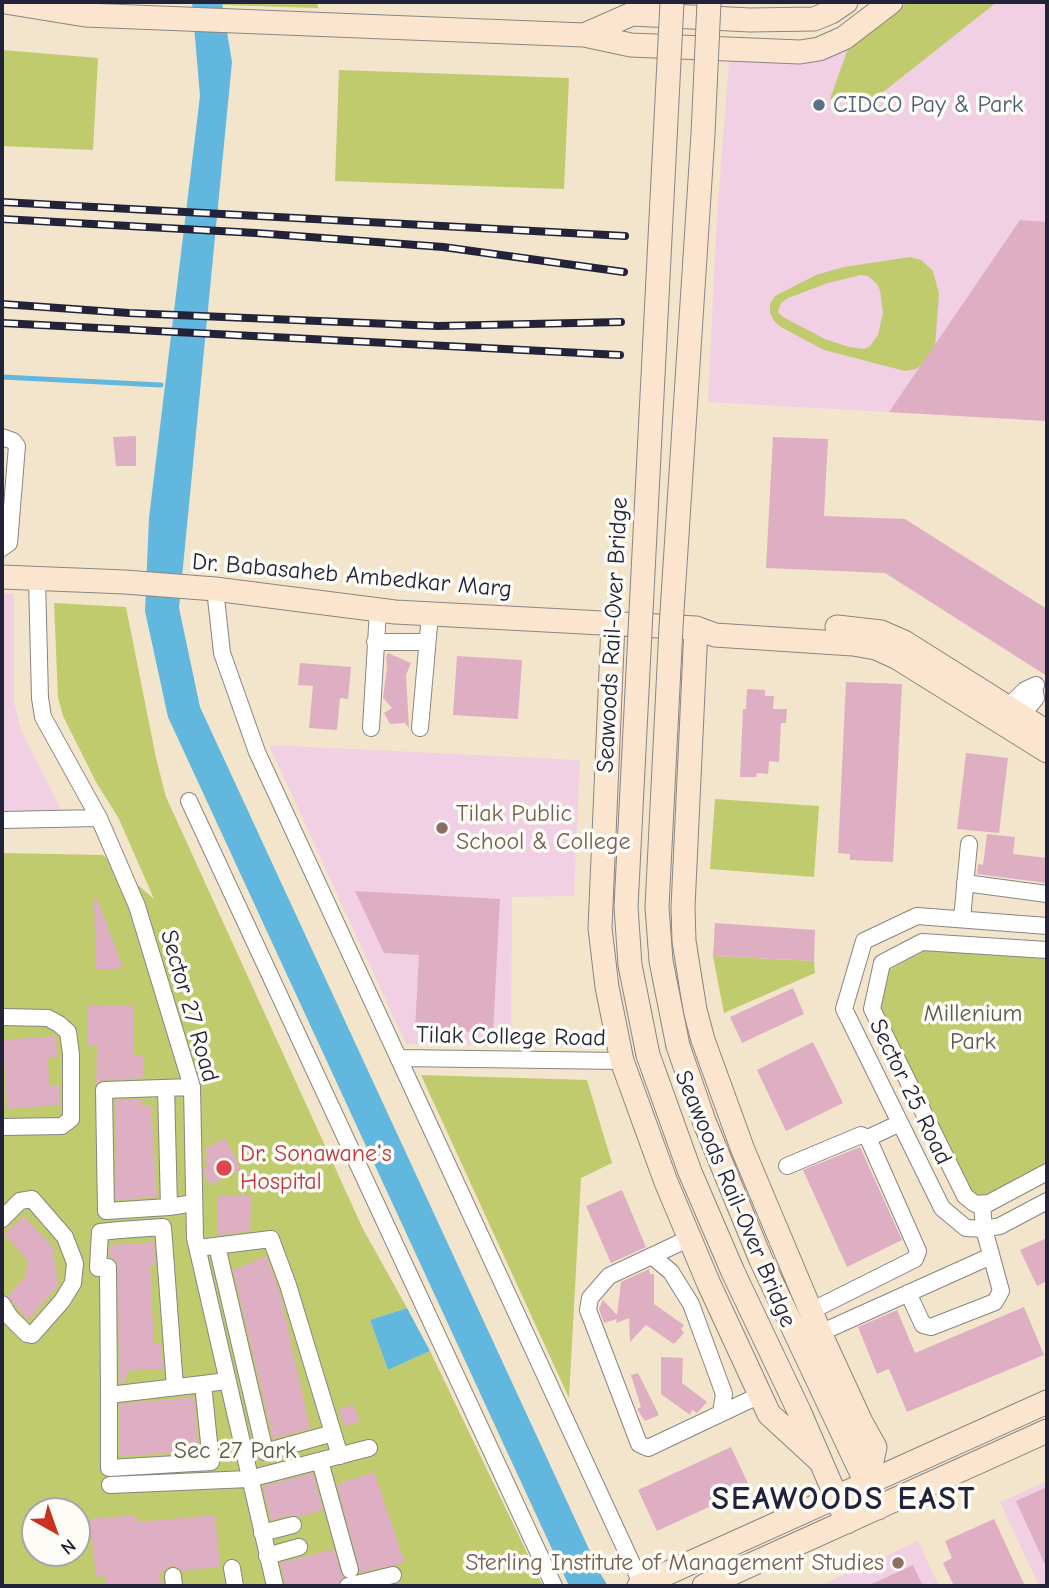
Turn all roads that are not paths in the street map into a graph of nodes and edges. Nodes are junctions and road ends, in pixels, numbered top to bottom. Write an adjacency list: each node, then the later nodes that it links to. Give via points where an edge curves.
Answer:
1 (5, 2): 6 (main road)
2 (672, 2): 76 (main road, Seawoods Rail-Over Bridge, bridge, via 626,907 633,984 648,1055 690,1172)
3 (709, 2): 80 (main road, Seawoods Rail-Over Bridge, bridge, via 657,907 663,970 678,1046 704,1121 761,1260)
4 (846, 2): 8 (main road, via 814,19)
5 (891, 2): 11 (main road, via 844,38 819,49)
6 (75, 8): 9 (main road, via 148,18)
7 (646, 8): 8 (main road); 9 (main road); 10 (main road)
8 (732, 10): 11 (main road)
9 (584, 35): 10 (main road)
10 (644, 45): 11 (main road)
11 (730, 49)
12 (2, 437): 13 (street, via 17,446 9,543)
13 (2, 548)
14 (2, 577): 15 (main road, Dr. Babasaheb Ambedkar Marg)
15 (37, 579): 16 (main road, Dr. Babasaheb Ambedkar Marg); 30 (street, Sector 27 Road, via 43,717)
16 (211, 589): 17 (main road, Dr. Babasaheb Ambedkar Marg); 41 (street, via 222,653 253,741)
17 (378, 610): 18 (main road, Dr. Babasaheb Ambedkar Marg); 21 (street)
18 (430, 614): 19 (main road, Dr. Babasaheb Ambedkar Marg); 22 (street)
19 (613, 624): 20 (main road, Dr. Babasaheb Ambedkar Marg); 42 (main road, via 600,928)
20 (696, 628): 24 (main road, Dr. Babasaheb Ambedkar Marg, via 716,619 855,620 904,642); 28 (main road, Dr. Babasaheb Ambedkar Marg, via 715,635 876,648); 63 (main road, via 683,907 691,987 703,1040 728,1112)
21 (375, 642): 22 (street); 26 (street)
22 (427, 642): 25 (street)
23 (1035, 687): 24 (street, via 1025,690)
24 (1015, 711): 27 (main road, Dr. Babasaheb Ambedkar Marg)
25 (420, 728)
26 (371, 729)
27 (1047, 732)
28 (1047, 751)
29 (189, 801): 93 (street)
30 (99, 818): 31 (street); 43 (street, Sector 27 Road, via 137,906)
31 (2, 820)
32 (969, 844): 33 (street)
33 (965, 883): 34 (street); 35 (street)
34 (1047, 894)
35 (962, 919): 36 (street, Sector 25 Road); 38 (street, Sector 25 Road, via 917,916 864,941)
36 (1047, 926)
37 (1047, 950): 39 (street, Sector 25 Road, via 922,942 882,963)
38 (852, 983): 39 (street); 45 (street, Sector 25 Road, via 844,1009)
39 (877, 988): 52 (street, Sector 25 Road, via 872,1009 965,1196)
40 (2, 1017): 46 (street, via 48,1018 68,1032 71,1054 71,1119 62,1126)
41 (398, 1058): 42 (street, Tilak College Road); 94 (street)
42 (622, 1062): 56 (main road)
43 (192, 1087): 44 (street); 51 (street, Sector 27 Road)
44 (166, 1088): 53 (street); 53 (street, via 104,1090 106,1211)
45 (900, 1123): 47 (street); 55 (street, Sector 25 Road, via 942,1208 966,1228)
46 (2, 1126)
47 (868, 1138): 48 (street, via 861,1135); 63 (street, via 918,1251 915,1259)
48 (787, 1166)
49 (1047, 1172): 52 (street)
50 (1047, 1201): 55 (street, via 1000,1226)
51 (194, 1203): 53 (street); 58 (street, Sector 27 Road)
52 (982, 1204): 55 (street)
53 (169, 1207)
54 (2, 1219): 62 (street, via 20,1201 32,1199 65,1237 75,1263 73,1283 32,1335 9,1317)
55 (984, 1229): 60 (street)
56 (690, 1238): 59 (street); 69 (main road)
57 (217, 1246): 58 (street); 73 (street, via 271,1239); 73 (street, via 265,1451)
58 (198, 1248): 65 (street, Sector 27 Road)
59 (652, 1256): 71 (street, via 671,1272 691,1304 724,1394); 71 (street, via 609,1276 590,1298 588,1310 639,1444 649,1448)
60 (991, 1256): 61 (street); 61 (street, via 1002,1291 995,1301 931,1327 923,1325)
61 (908, 1293): 64 (street)
62 (2, 1304)
63 (811, 1311): 64 (main road)
64 (820, 1333): 80 (main road, via 875,1447)
65 (226, 1381): 66 (street); 79 (street, Sector 27 Road)
66 (203, 1384): 67 (street); 78 (street, via 211,1462)
67 (175, 1387): 68 (street); 68 (street, via 163,1227 100,1232 98,1268 108,1267)
68 (109, 1395): 78 (street)
69 (760, 1395): 71 (street); 76 (main road, via 769,1414)
70 (1047, 1402): 80 (main road)
71 (721, 1413)
72 (1047, 1431): 82 (main road)
73 (333, 1433): 75 (street)
74 (369, 1448): 75 (street)
75 (340, 1456): 77 (street)
76 (819, 1460): 81 (main road, Seawoods Rail-Over Bridge)
77 (320, 1461): 79 (street); 90 (street)
78 (112, 1468): 79 (street, via 111,1485)
79 (249, 1479): 85 (street, Sector 27 Road)
80 (867, 1484): 81 (main road); 82 (main road, Seawoods Rail-Over Bridge)
81 (835, 1498): 83 (main road, Seawoods Rail-Over Bridge); 94 (main road)
82 (878, 1508): 83 (main road)
83 (847, 1522): 95 (main road)
84 (293, 1525): 85 (street)
85 (262, 1533): 87 (street, Sector 27 Road)
86 (299, 1547): 87 (street)
87 (267, 1556): 92 (street, Sector 27 Road)
88 (232, 1568): 91 (street)
89 (393, 1575): 90 (street)
90 (352, 1582)
91 (234, 1586)
92 (275, 1586)
93 (554, 1586)
94 (641, 1586)
95 (704, 1586)

